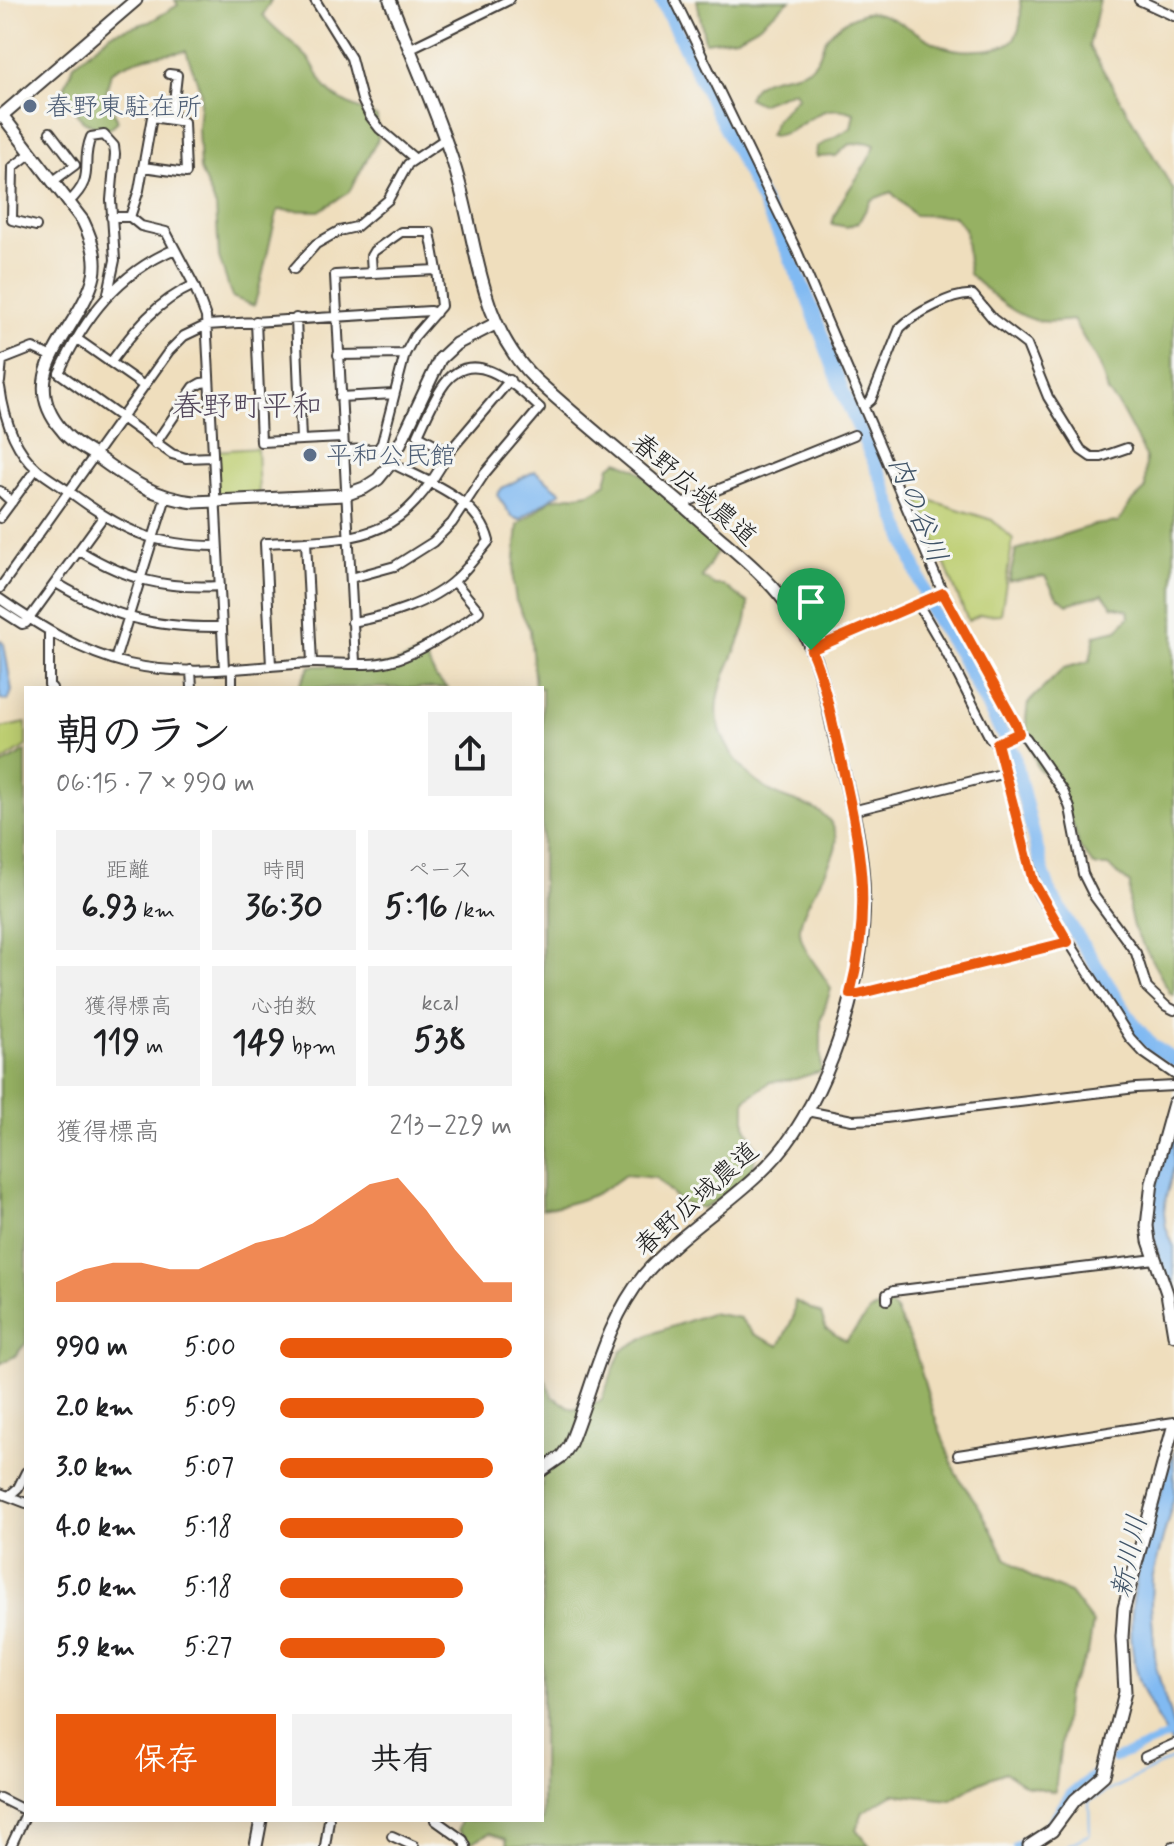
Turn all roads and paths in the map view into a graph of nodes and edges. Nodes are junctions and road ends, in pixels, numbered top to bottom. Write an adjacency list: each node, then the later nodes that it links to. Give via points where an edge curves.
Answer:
1 (136, 0): 10 (street)
2 (315, 0): 15 (street, via 351,58 370,116)
3 (390, 0): 8 (street, 春野広域農道)
4 (509, 0): 8 (street)
5 (675, 0): 46 (street, via 797,251)
6 (1139, 0): 7 (street)
7 (1174, 16)
8 (409, 49): 13 (street, 春野広域農道)
9 (169, 74): 11 (street, via 177,75)
10 (1, 116): 14 (street)
11 (172, 120): 16 (street, via 152,117); 16 (street, via 184,122 186,173)
12 (50, 132): 17 (street, via 75,165)
13 (445, 139): 15 (street); 32 (street, 春野広域農道)
14 (31, 153): 17 (street); 21 (street, via 13,167 12,220)
15 (414, 158): 23 (street, via 388,200 356,227 316,244)
16 (143, 167): 20 (street)
17 (52, 182): 18 (street)
18 (68, 203): 19 (street, via 87,179 91,137 104,135 115,154); 37 (street, via 92,239 95,271)
19 (111, 217): 20 (street); 27 (street, via 115,260)
20 (130, 217): 22 (street, via 141,226 166,232)
21 (36, 226)
22 (175, 249): 26 (street); 27 (street)
23 (294, 269)
24 (437, 270): 25 (street); 25 (street, via 430,232 401,232 374,251); 28 (street, via 442,301)
25 (372, 273): 29 (street, via 335,275)
26 (194, 285): 33 (street); 39 (street, via 159,304)
27 (108, 293): 34 (street)
28 (436, 313): 29 (street); 35 (street)
29 (336, 316): 30 (street); 36 (street)
30 (296, 318): 31 (street); 50 (street)
31 (256, 321): 33 (street); 50 (street, via 261,442)
32 (495, 324): 57 (street, via 456,344 440,359); 67 (street, 春野広域農道, via 535,379)
33 (207, 325): 41 (street); 43 (street, via 184,336)
34 (77, 339): 39 (street); 47 (street, via 59,373)
35 (405, 354): 36 (street); 44 (street)
36 (338, 355): 45 (street)
37 (50, 356): 38 (street, via 33,348); 55 (street, via 46,398 53,417 63,432)
38 (1, 360): 42 (street)
39 (111, 362): 43 (street)
40 (510, 380): 54 (street); 54 (street, via 478,366 442,386 418,435); 66 (street, via 540,408)
41 (209, 382): 51 (street, via 194,387); 56 (street)
42 (0, 385): 58 (street, via 10,431)
43 (144, 386): 47 (street)
44 (394, 394): 45 (street); 53 (street, via 378,449)
45 (340, 397): 49 (street)
46 (864, 406): 52 (street, via 900,328 961,293 973,295 993,319 1027,345 1048,397 1081,450 1101,457); 81 (street)
47 (121, 420): 51 (street); 55 (street)
48 (854, 435): 67 (street)
49 (342, 438): 50 (street); 53 (street)
50 (301, 440)
51 (155, 444): 56 (street, via 186,458)
52 (1127, 448)
53 (343, 450): 62 (street)
54 (449, 452): 59 (street)
55 (94, 455): 61 (street); 63 (street, via 131,482)
56 (212, 457): 64 (street)
57 (391, 463): 59 (street); 62 (street, via 378,479)
58 (36, 469): 61 (street); 65 (street)
59 (430, 483): 66 (street); 70 (street, via 402,515)
60 (0, 491): 65 (street)
61 (69, 492): 68 (street); 80 (street)
62 (345, 495): 64 (street); 70 (street)
63 (166, 497): 64 (street); 71 (street)
64 (215, 501): 73 (street)
65 (12, 502): 69 (street)
66 (466, 502): 75 (street, via 419,553); 77 (street, via 489,541)
67 (682, 504): 90 (street, 春野広域農道, via 769,583 787,604)
68 (103, 517): 71 (street); 74 (street)
69 (0, 518)
70 (348, 539): 72 (street); 75 (street)
71 (152, 540): 73 (street); 76 (street)
72 (306, 541): 93 (street); 94 (street, via 265,543)
73 (217, 546): 79 (street)
74 (80, 551): 76 (street); 78 (street)
75 (351, 578): 87 (street)
76 (139, 580): 79 (street); 85 (street)
77 (454, 581): 87 (street, via 399,611); 92 (street, via 479,611 456,630 390,661)
78 (56, 583): 85 (street); 86 (street)
79 (220, 586): 88 (street)
80 (0, 588)
81 (941, 594): 83 (street); 100 (street)
82 (0, 599): 86 (street)
83 (919, 603): 90 (street); 101 (street, via 990,738)
84 (0, 610): 86 (street, via 22,624)
85 (128, 618): 88 (street, via 183,628); 91 (street)
86 (30, 619): 89 (street)
87 (352, 622): 92 (street)
88 (222, 627): 95 (street)
89 (49, 633): 91 (street); 97 (street)
90 (811, 650): 103 (street, 春野広域農道)
91 (115, 660): 96 (street)
92 (355, 662): 93 (street)
93 (312, 663): 94 (street)
94 (271, 666): 95 (street)
95 (228, 668): 96 (street); 99 (street)
96 (191, 670): 98 (street)
97 (50, 686)
98 (192, 686)
99 (232, 686)
100 (1016, 733): 101 (street); 106 (street, via 1026,738 1064,793 1083,874 1094,896 1136,953 1147,988)
101 (999, 742): 102 (street)
102 (1005, 773): 103 (street); 104 (street, via 1033,881)
103 (852, 811): 105 (street, 春野広域農道, via 864,892)
104 (1068, 942): 105 (street); 107 (street, via 1130,1038)
105 (850, 994): 110 (street, 春野広域農道, via 835,1049)
106 (1174, 1010)
107 (1174, 1074)
108 (1174, 1086): 110 (street, via 877,1119)
109 (1174, 1103): 111 (street, via 1148,1205)
110 (807, 1111): 116 (street, 春野広域農道, via 768,1166 644,1275 614,1322 569,1446)
111 (1155, 1259): 112 (street, via 893,1291); 113 (street)
112 (887, 1300)
113 (1174, 1335)
114 (1174, 1423): 115 (street); 134 (street, via 1124,1608 1125,1692 1104,1775 1075,1800 1052,1831)
115 (958, 1455)
116 (544, 1469)
117 (24, 1476): 118 (street, via 18,1488)
118 (5, 1494): 119 (street)
119 (24, 1502)
120 (1171, 1745): 121 (street)
121 (1145, 1757)
122 (0, 1798): 123 (street)
123 (24, 1811)
124 (24, 1817): 129 (street)
125 (261, 1822): 130 (street)
126 (329, 1822): 131 (street)
127 (438, 1822): 133 (street)
128 (392, 1836): 132 (street)
129 (11, 1846)
130 (256, 1846)
131 (325, 1846)
132 (414, 1846)
133 (466, 1846)
134 (1029, 1846)

